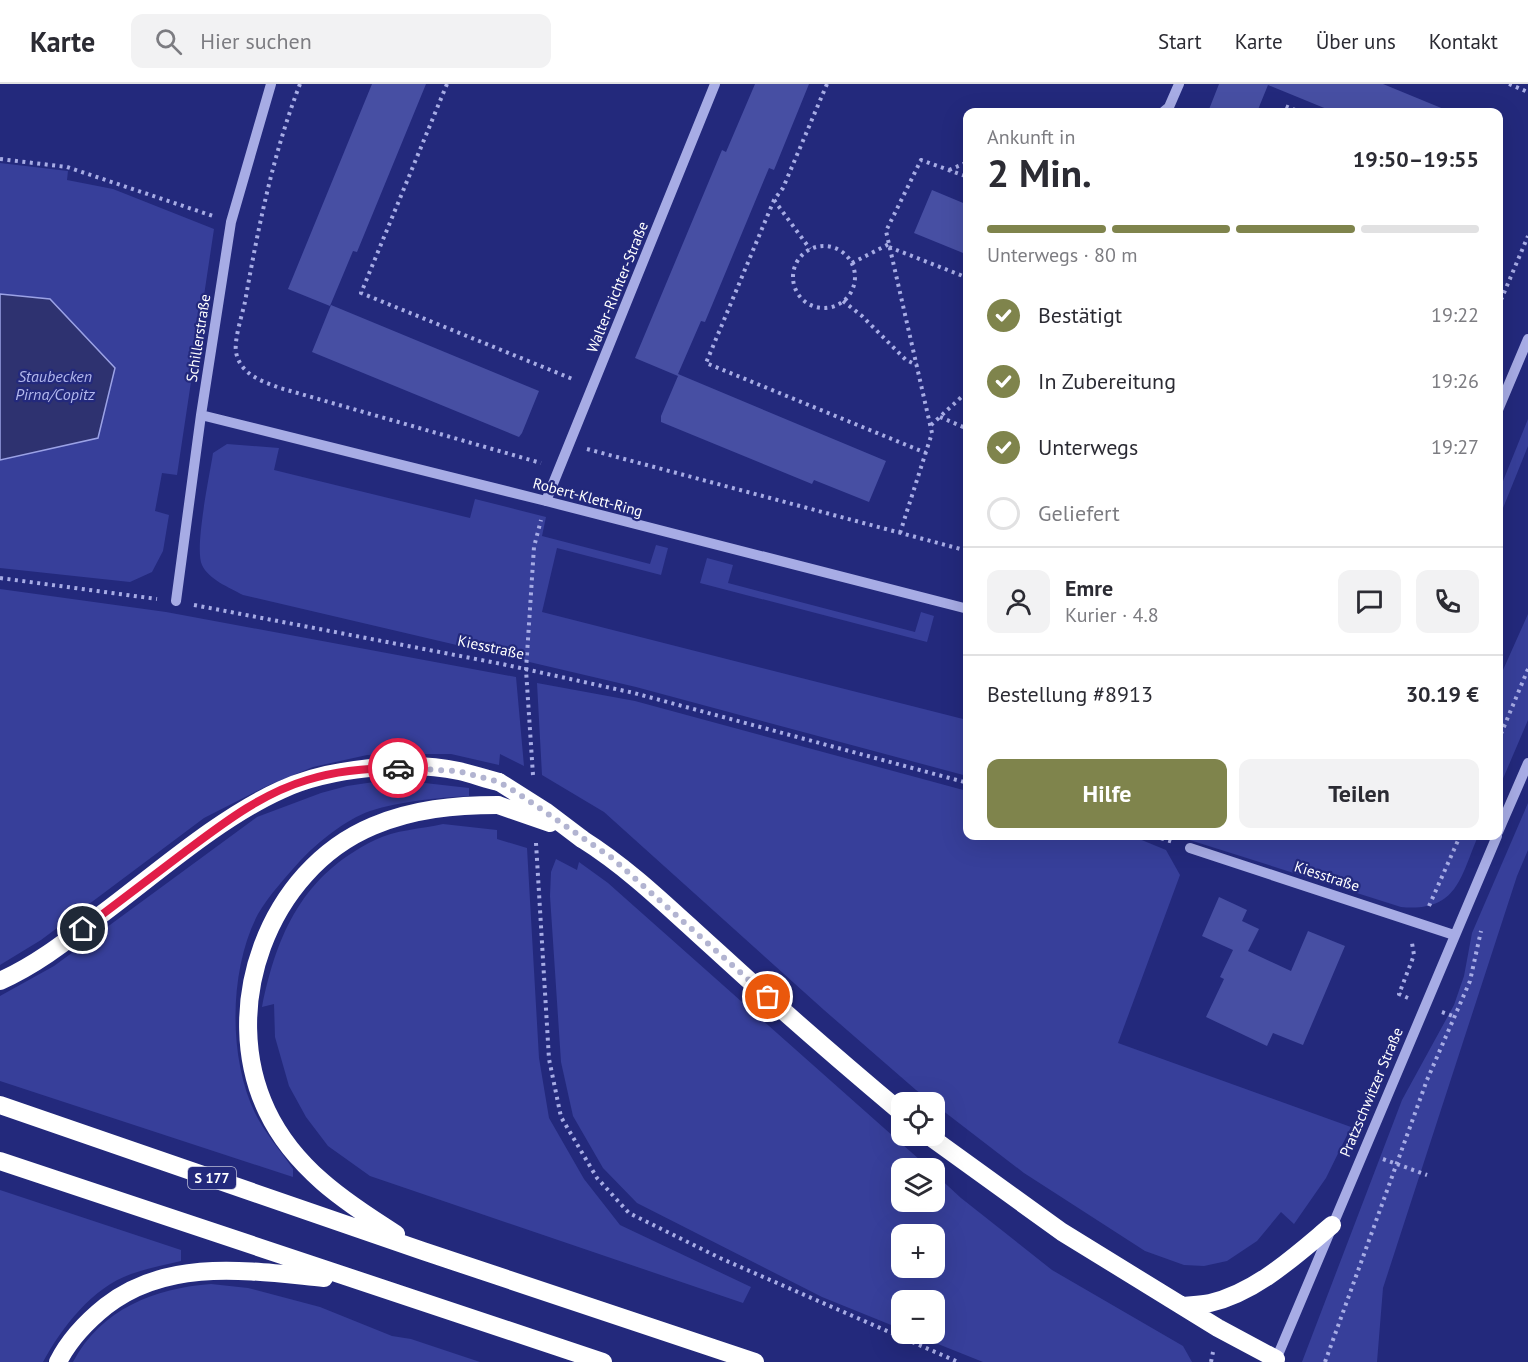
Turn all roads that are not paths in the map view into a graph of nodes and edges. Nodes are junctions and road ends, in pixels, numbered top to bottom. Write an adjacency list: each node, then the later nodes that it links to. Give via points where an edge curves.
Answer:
1 (271, 84): 7 (street, Schillerstraße, via 231,222)
2 (715, 84): 8 (street, Walter-Richter-Straße)
3 (1179, 84): 4 (street)
4 (1169, 108)
5 (1528, 339): 6 (street)
6 (1503, 398)
7 (201, 415): 8 (street, Robert-Klett-Ring); 9 (street, Schillerstraße)
8 (546, 501): 10 (street, Robert-Klett-Ring)
9 (176, 601)
10 (963, 608)
11 (1528, 763): 12 (street, Pratzschwitzer Straße)
12 (1503, 822)
13 (582, 838): 17 (highway, bridge, via 499,782 458,771 370,768 308,779 246,808 46,957); 18 (highway, via 639,880); 23 (highway, bridge, via 498,805 458,806 402,815 371,826 346,841 298,882 281,907 259,955 248,1018 256,1082 267,1112 298,1158 323,1185)
14 (1495, 840): 16 (street, Pratzschwitzer Straße)
15 (1190, 848): 16 (street, Kiesstraße)
16 (1454, 935): 22 (street, Pratzschwitzer Straße)
17 (0, 981)
18 (891, 1103)
19 (0, 1105): 23 (highway, S 177)
20 (943, 1146): 25 (highway, via 1062,1232)
21 (0, 1161): 24 (highway)
22 (1332, 1225): 25 (highway, via 1269,1275 1245,1288 1210,1303); 26 (street, Pratzschwitzer Straße)
23 (423, 1251): 29 (highway, S 177)
24 (355, 1281): 27 (highway, via 234,1270 162,1277 136,1287 90,1318); 28 (highway)
25 (1182, 1306): 26 (highway)
26 (1275, 1361)
27 (58, 1362)
28 (603, 1362)
29 (755, 1362)

